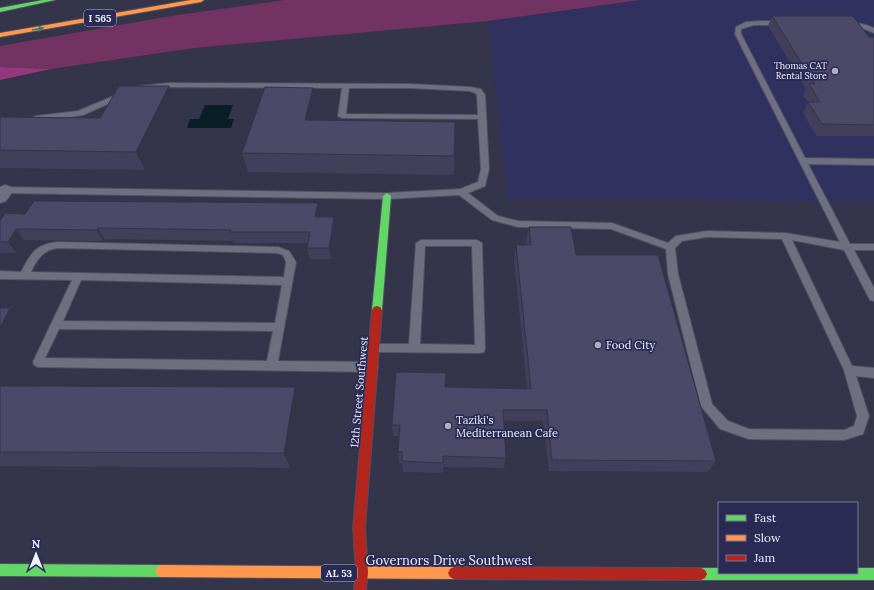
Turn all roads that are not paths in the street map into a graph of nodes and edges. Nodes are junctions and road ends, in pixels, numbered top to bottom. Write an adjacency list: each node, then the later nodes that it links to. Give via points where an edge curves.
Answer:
1 (36, 0): 4 (main road)
2 (52, 0): 5 (main road)
3 (200, 0): 9 (main road, I 565, one-way to 3)
4 (0, 5)
5 (0, 10)
6 (791, 23): 13 (lane, via 743,25 738,28 738,34)
7 (836, 23): 8 (lane, via 852,23)
8 (874, 31)
9 (0, 35)
10 (346, 86): 11 (lane, via 470,89 478,91 481,95); 11 (lane, via 342,116); 12 (lane, via 144,87 80,113)
11 (482, 117): 15 (lane, via 485,169 482,184)
12 (28, 118)
13 (802, 162): 14 (lane); 20 (lane)
14 (874, 162)
15 (461, 192): 17 (lane); 19 (lane, via 495,218 518,224 612,226)
16 (2, 193): 17 (lane)
17 (388, 196): 29 (main road, 12th Street Southwest)
18 (785, 236): 19 (lane, via 707,234 679,238); 20 (lane); 33 (lane)
19 (670, 247): 33 (lane, via 673,274 707,406 724,425 749,434 844,435 859,430 862,416)
20 (848, 247): 21 (lane); 26 (lane)
21 (874, 247)
22 (0, 275): 23 (lane)
23 (24, 276): 24 (lane); 25 (lane, via 36,254 47,246 58,245 278,250 286,253 291,262)
24 (78, 277): 25 (lane); 27 (lane)
25 (288, 281): 28 (lane)
26 (874, 297)
27 (55, 325): 28 (lane); 31 (lane, via 38,362)
28 (279, 328): 31 (lane)
29 (374, 348): 30 (lane); 32 (main road, 12th Street Southwest)
30 (414, 348): 30 (lane, via 480,349 477,243 421,243)
31 (272, 366): 32 (lane)
32 (373, 367): 36 (main road, 12th Street Southwest, via 359,528)
33 (849, 370): 34 (lane)
34 (874, 373)
35 (0, 570): 36 (main road, Governors Drive Southwest / AL 53)
36 (362, 573): 37 (main road, Governors Drive Southwest / AL 53, via 405,579); 39 (main road, 12th Street Southwest)
37 (678, 574): 38 (main road, Governors Drive Southwest / AL 53, via 760,580 860,580); 40 (lane)
38 (874, 574)
39 (360, 590)
40 (681, 590)

